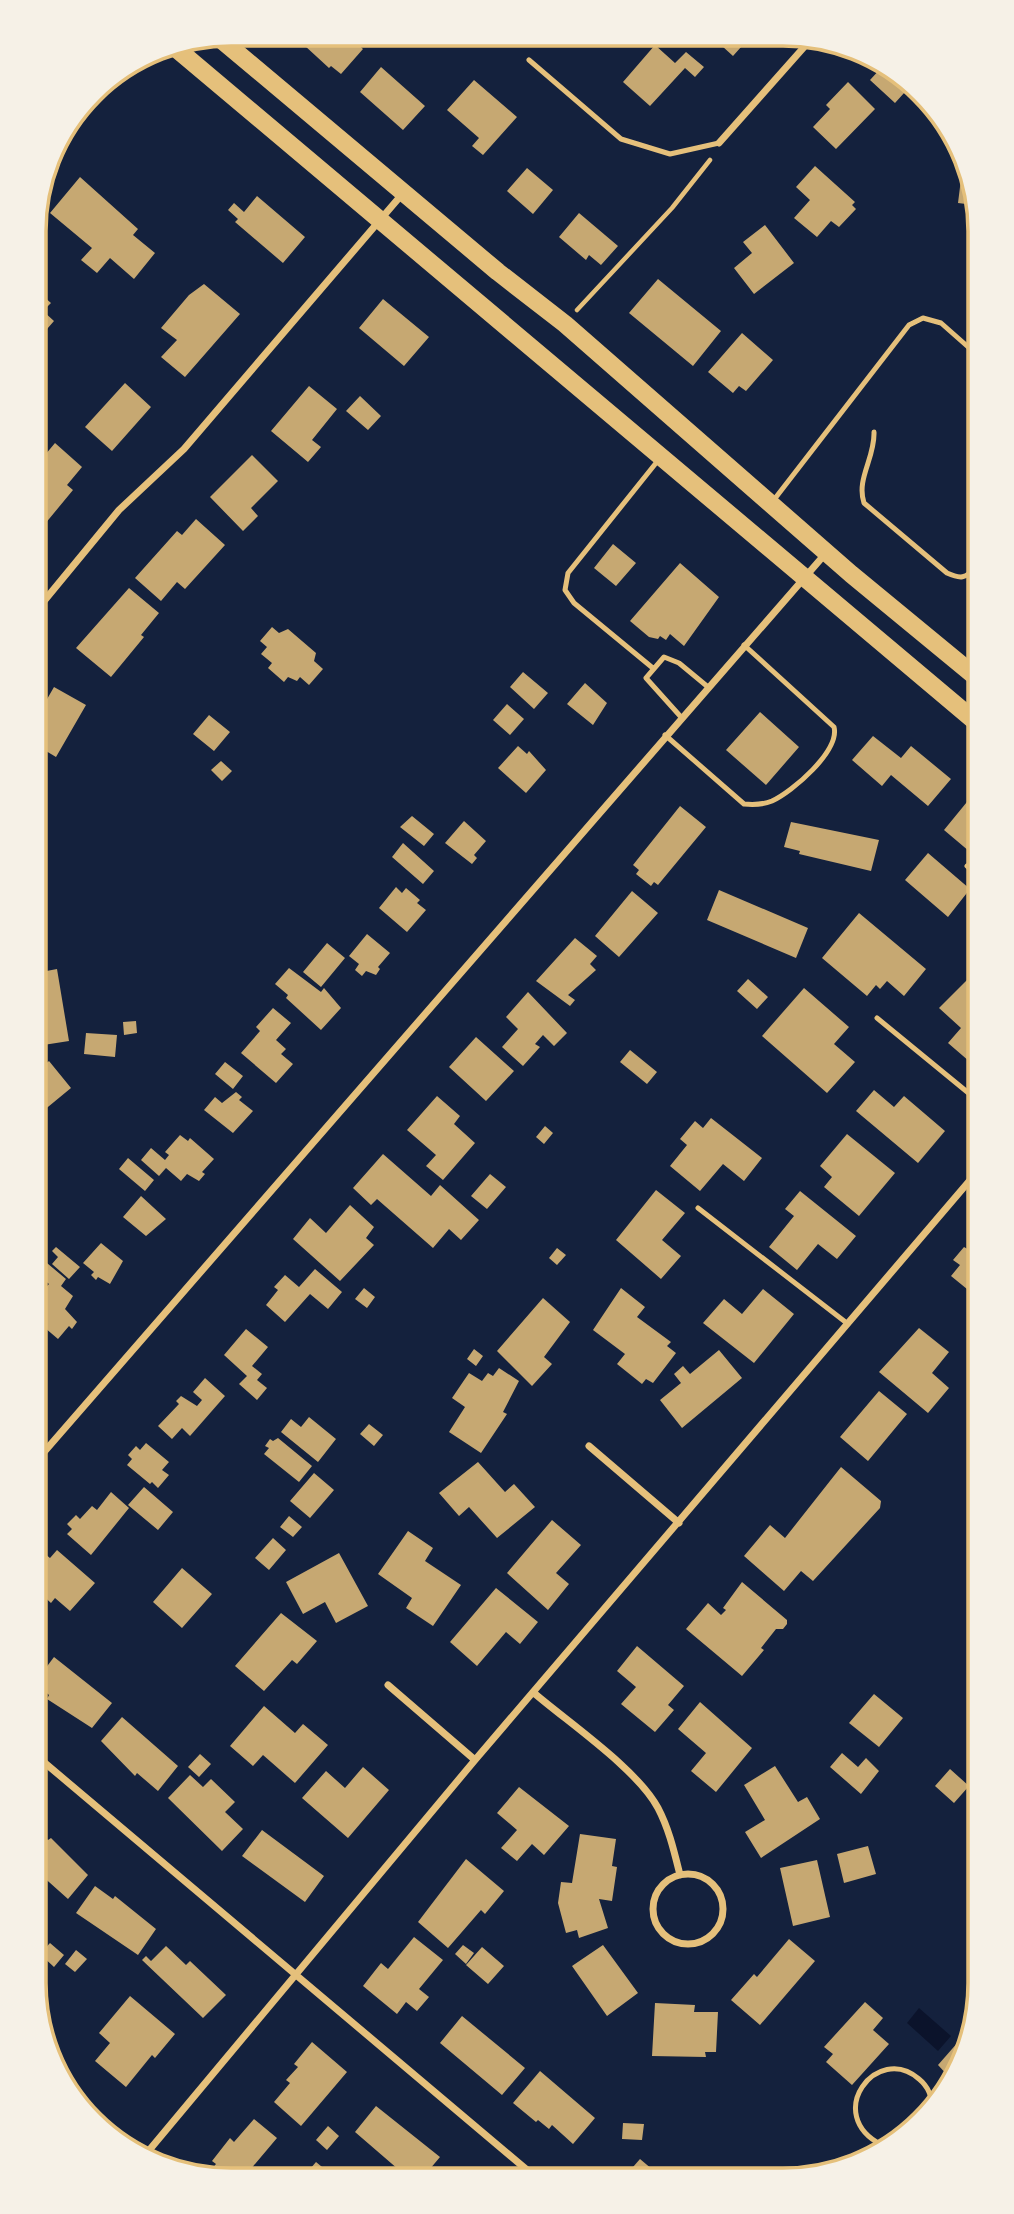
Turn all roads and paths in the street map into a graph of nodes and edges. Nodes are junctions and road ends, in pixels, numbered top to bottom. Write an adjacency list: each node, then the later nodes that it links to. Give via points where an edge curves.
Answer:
1 (229, 46): 6 (main road)
2 (804, 47): 5 (street)
3 (181, 52): 7 (main road)
4 (529, 60): 5 (lane, via 621,139 670,154)
5 (719, 143): 8 (path, via 704,171)
6 (404, 192): 7 (street); 8 (main road)
7 (378, 218): 11 (main road); 16 (street, via 184,449 119,510)
8 (565, 324): 12 (main road)
9 (968, 347): 12 (lane, via 941,324 923,318 909,325)
10 (874, 432): 14 (lane, via 875,450 860,491 864,503 947,573 958,578)
11 (662, 457): 15 (main road); 18 (lane, via 568,573 565,590 574,603)
12 (771, 503): 13 (main road)
13 (827, 552): 15 (street); 19 (main road)
14 (968, 575)
15 (804, 577): 17 (street); 21 (main road)
16 (46, 599)
17 (744, 645): 20 (street); 23 (lane, via 834,727 833,745 814,767 790,791 757,805 744,804)
18 (654, 668): 20 (lane, via 664,657); 22 (lane, via 646,678)
19 (968, 670)
20 (708, 687): 22 (street)
21 (968, 715)
22 (681, 717): 23 (street)
23 (665, 735): 30 (street)
24 (877, 1018): 25 (lane)
25 (968, 1093)
26 (968, 1183): 28 (street)
27 (698, 1208): 28 (lane)
28 (848, 1324): 31 (street)
29 (589, 1446): 31 (street)
30 (46, 1450)
31 (679, 1523): 33 (street)
32 (388, 1685): 34 (street)
33 (534, 1693): 34 (street); 36 (street, via 638,1781 670,1833)
34 (475, 1760): 37 (street)
35 (46, 1764): 37 (street)
36 (680, 1875): 36 (street, via 665,1882 654,1899 654,1919 665,1936 680,1944 696,1944 720,1925 723,1908 714,1885 695,1875)
37 (296, 1976): 40 (street); 41 (street)
38 (930, 2096): 39 (lane, via 914,2074 877,2072 859,2090 855,2116 869,2138)
39 (878, 2143)
40 (150, 2150)
41 (525, 2168)

